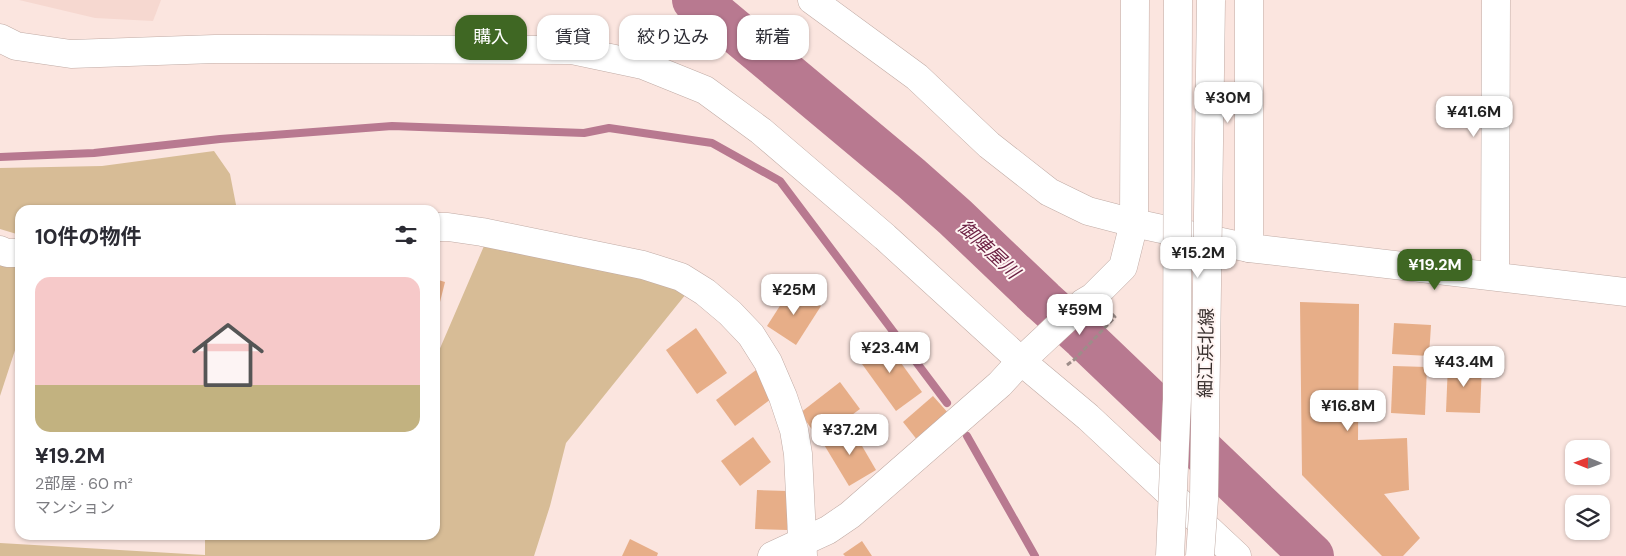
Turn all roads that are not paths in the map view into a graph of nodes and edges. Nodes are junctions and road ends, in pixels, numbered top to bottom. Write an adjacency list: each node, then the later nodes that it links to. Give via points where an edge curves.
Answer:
1 (812, 0): 8 (street, via 918,77 989,145 1049,192 1088,211)
2 (1134, 0): 8 (street)
3 (1178, 0): 18 (street, 細江浜北線, bridge, via 1176,399)
4 (1211, 0): 19 (street, 細江浜北線, bridge, via 1204,500)
5 (1249, 0): 10 (street)
6 (1496, 0): 13 (street)
7 (0, 38): 15 (street, via 16,46 71,54 215,49 572,50 643,64 705,90 761,131 885,237)
8 (1134, 223): 10 (street); 15 (street, via 1123,267)
9 (440, 227): 16 (street, via 482,232 643,265 680,277 712,298 751,335 768,362 783,397 798,454)
10 (1249, 248): 13 (street)
11 (0, 250): 12 (street)
12 (15, 253)
13 (1495, 276): 14 (street)
14 (1626, 292)
15 (1021, 361): 16 (street, via 1000,384 850,515); 20 (street, via 1088,417)
16 (803, 549): 17 (street)
17 (772, 556)
18 (1170, 556)
19 (1200, 556)
20 (1237, 556)

